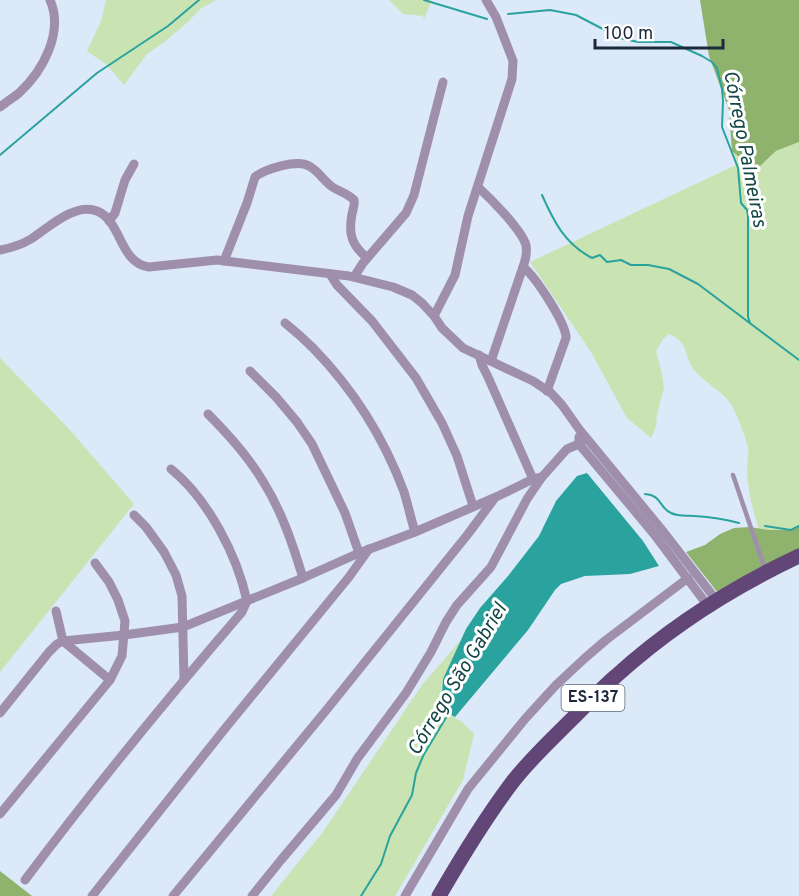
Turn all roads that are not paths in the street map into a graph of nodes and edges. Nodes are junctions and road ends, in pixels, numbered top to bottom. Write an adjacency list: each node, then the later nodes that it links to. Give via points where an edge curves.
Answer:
1 (50, 0): 4 (street, via 54,30 43,62 20,92)
2 (486, 0): 6 (street, via 513,61 512,79)
3 (443, 82): 9 (street, via 414,195 406,213)
4 (0, 107)
5 (134, 164): 7 (street)
6 (478, 187): 11 (street, via 520,235 526,249); 14 (street, via 455,275)
7 (109, 221): 8 (street, via 98,211 75,211 29,240); 10 (street, via 125,250 143,266)
8 (0, 250)
9 (367, 258): 10 (street, via 352,242 354,200 302,163 255,177); 13 (street)
10 (224, 261): 12 (street)
11 (523, 267): 17 (street); 19 (street, via 533,276 566,333)
12 (330, 274): 13 (street); 26 (street, via 416,378 446,431)
13 (354, 277): 14 (street, via 412,295)
14 (434, 316): 16 (street, via 455,342)
15 (285, 323): 28 (street, via 313,348 356,400 392,463)
16 (479, 356): 17 (street); 24 (street)
17 (491, 361): 19 (street)
18 (250, 371): 29 (street, via 312,444)
19 (547, 391): 21 (street, via 562,405)
20 (208, 414): 33 (street, via 265,484)
21 (583, 441): 24 (street, via 567,448); 34 (street); 36 (street, via 662,530)
22 (171, 469): 35 (street, via 198,495 216,525 235,562)
23 (733, 475): 32 (lane)
24 (538, 478): 25 (street); 48 (street, via 491,567 457,605 406,693 357,759 336,795)
25 (496, 497): 26 (street); 47 (street)
26 (473, 506): 28 (street)
27 (134, 515): 38 (street, via 164,552 176,575 182,596)
28 (415, 532): 29 (street)
29 (364, 551): 33 (street); 46 (street, via 350,577)
30 (799, 556): 32 (main road, ES-137)
31 (95, 563): 39 (street, via 118,600 125,621)
32 (766, 572): 36 (main road, ES-137)
33 (303, 578): 35 (street)
34 (688, 578): 36 (street); 49 (street, via 592,652 525,719 468,789)
35 (247, 601): 38 (street); 42 (street)
36 (713, 604): 50 (main road, ES-137, via 616,676 553,738 512,783)
37 (56, 611): 40 (street)
38 (183, 627): 39 (street); 42 (street)
39 (124, 635): 40 (street); 41 (street, via 122,656)
40 (63, 641): 41 (street); 43 (street)
41 (110, 680): 44 (street)
42 (184, 680): 45 (street)
43 (0, 713)
44 (0, 814)
45 (25, 880)
46 (92, 896)
47 (173, 896)
48 (252, 896)
49 (405, 896)
50 (439, 896)

